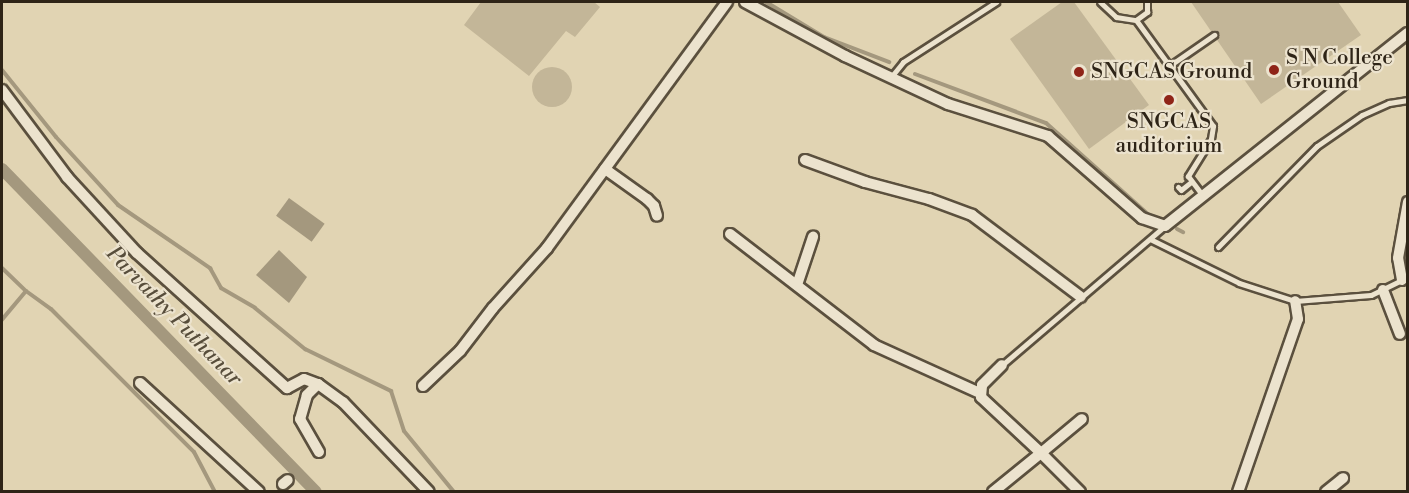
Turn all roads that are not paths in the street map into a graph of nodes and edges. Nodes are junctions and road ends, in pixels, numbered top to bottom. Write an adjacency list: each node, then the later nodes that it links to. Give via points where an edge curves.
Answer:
1 (726, 2): 14 (street)
2 (745, 2): 10 (street)
3 (996, 2): 10 (lane, via 903,62)
4 (1100, 2): 6 (lane, via 1116,17)
5 (1147, 2): 6 (lane, via 1147,12)
6 (1136, 20): 9 (lane)
7 (1407, 33): 17 (street)
8 (1214, 35): 9 (lane)
9 (1169, 66): 15 (lane, via 1213,130 1188,176)
10 (891, 77): 20 (street, via 948,104 1048,136 1142,218)
11 (2, 90): 33 (street, via 68,177 136,253 287,388 304,379)
12 (1407, 100): 24 (lane, via 1362,115 1317,146)
13 (805, 159): 28 (street, via 972,215)
14 (605, 169): 19 (street, via 647,199); 34 (street, via 547,248 460,351)
15 (1191, 182): 16 (lane, via 1180,190); 17 (lane)
16 (1178, 187)
17 (1203, 196): 20 (street)
18 (1407, 202): 25 (street, via 1398,258)
19 (657, 216)
20 (1165, 226): 23 (lane)
21 (730, 234): 26 (street)
22 (813, 237): 26 (street)
23 (1150, 239): 28 (lane); 29 (lane, via 1239,283)
24 (1218, 248)
25 (1405, 278): 27 (lane)
26 (797, 285): 35 (street, via 874,345)
27 (1383, 290): 29 (lane, via 1371,295); 30 (street)
28 (1081, 297): 31 (lane)
29 (1295, 302): 44 (street, via 1298,319)
30 (1400, 334)
31 (1002, 365): 35 (street, via 982,385)
32 (140, 383): 40 (street)
33 (318, 384): 37 (street, via 307,395 300,419); 41 (street, via 343,402)
34 (423, 386)
35 (980, 393): 38 (street)
36 (1082, 419): 38 (street)
37 (319, 452)
38 (1041, 453): 42 (street); 43 (street)
39 (1343, 478): 45 (street)
40 (259, 492)
41 (429, 492)
42 (993, 492)
43 (1080, 492)
44 (1238, 492)
45 (1326, 492)

